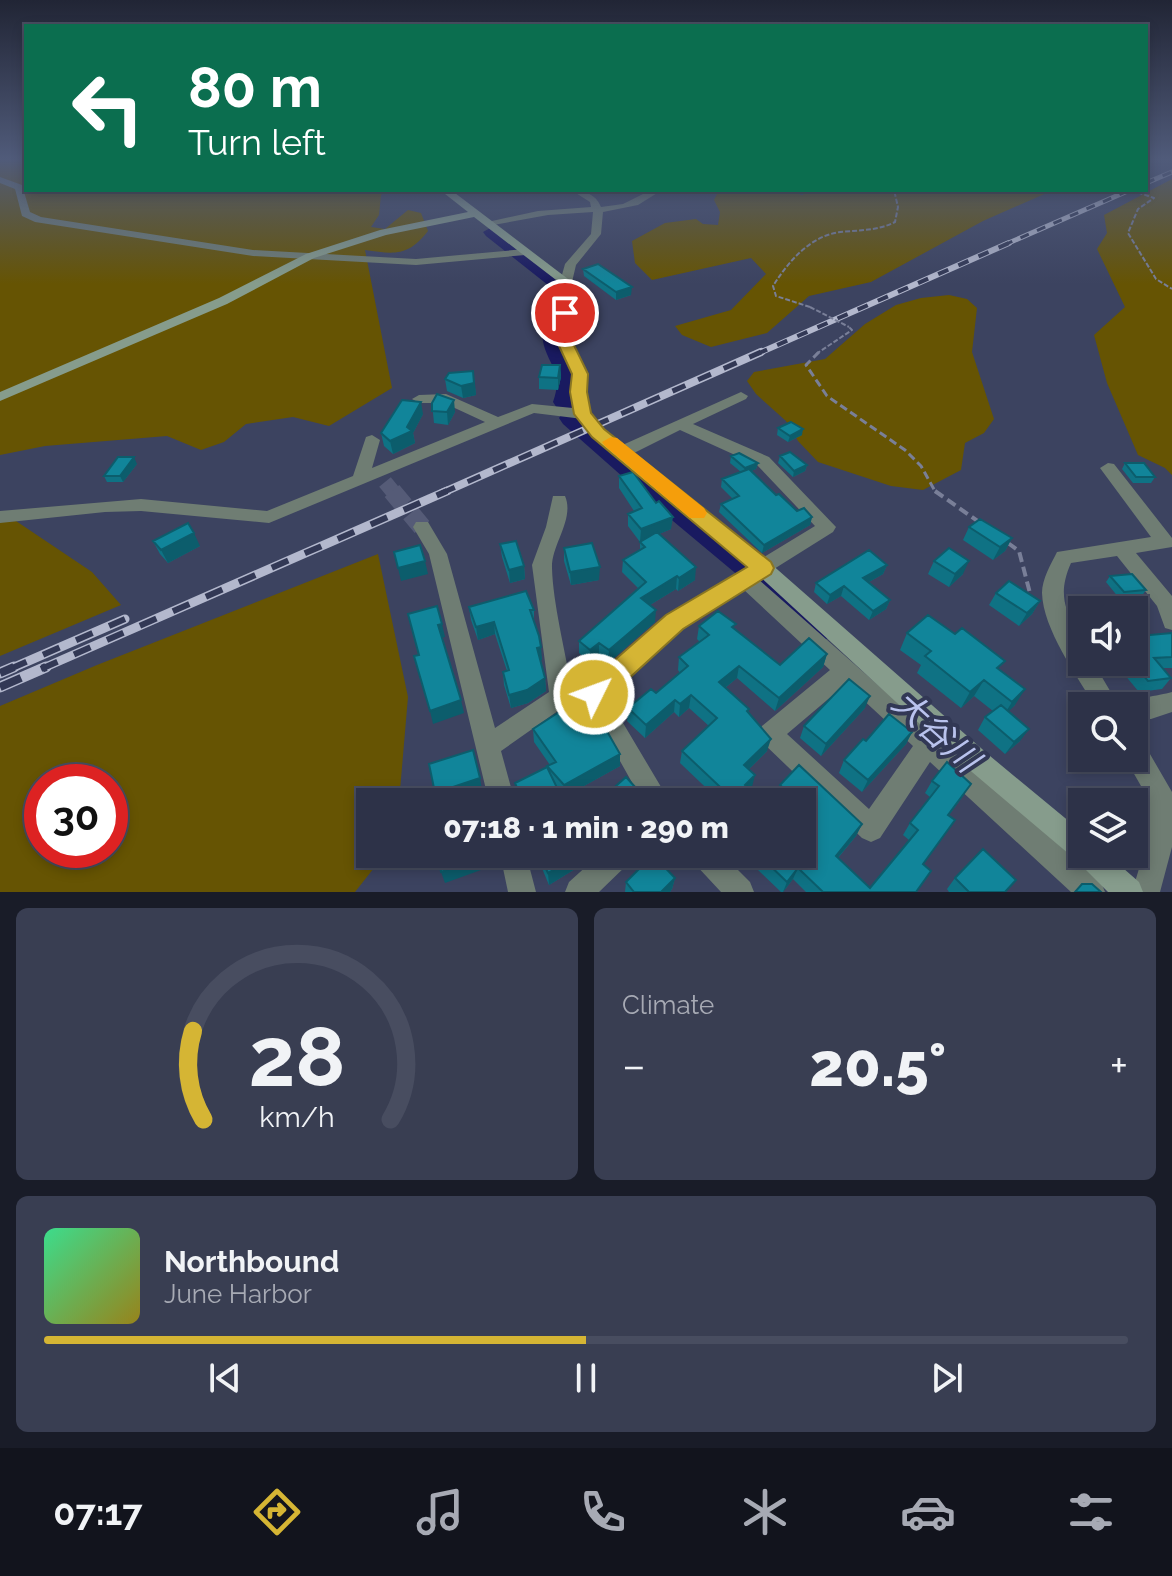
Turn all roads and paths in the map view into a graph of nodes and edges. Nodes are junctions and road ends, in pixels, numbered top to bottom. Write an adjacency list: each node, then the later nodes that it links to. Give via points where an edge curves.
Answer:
1 (22, 201): 11 (street, via 25,214 39,220 215,249)
2 (458, 201): 8 (street)
3 (593, 201): 7 (street)
4 (639, 201): 7 (street)
5 (897, 201): 27 (path, bridge, via 895,222 825,237 790,262 773,286 776,296 852,330 810,358 806,365 818,387 905,450 937,495)
6 (1150, 201): 13 (path, via 1138,209 1128,233 1156,279)
7 (598, 212): 9 (street, via 571,210); 12 (street, via 596,234 571,264)
8 (474, 214): 9 (street); 11 (street, via 384,232)
9 (488, 223): 10 (street)
10 (525, 252): 11 (street, via 416,262); 12 (street)
11 (310, 256): 15 (street, via 223,301)
12 (566, 282): 17 (street, via 569,296 561,335 580,374)
13 (1172, 289)
14 (741, 396): 19 (street)
15 (0, 397)
16 (419, 399): 18 (street, via 446,398)
17 (583, 414): 18 (street, via 532,408); 21 (street, via 598,433)
18 (497, 422): 23 (street)
19 (680, 424): 21 (street); 30 (street, via 763,461 827,527)
20 (372, 440): 23 (street)
21 (624, 451): 30 (street)
22 (1108, 468): 29 (street, via 1165,542)
23 (374, 477): 25 (street, via 269,517 139,505 80,506)
24 (559, 500): 36 (street, via 542,565)
25 (0, 517)
26 (422, 527): 40 (street, via 438,554)
27 (986, 527)
28 (997, 535): 31 (path, via 1019,551)
29 (1121, 548): 32 (street, via 1166,603); 34 (street, via 1064,557 1052,593 1070,646)
30 (754, 574): 33 (street); 35 (street, via 674,622); 44 (street)
31 (1032, 602)
32 (1172, 622)
33 (846, 670): 39 (street); 39 (street, via 770,734 871,829)
34 (1099, 692)
35 (594, 694): 36 (street); 43 (street)
36 (561, 696): 40 (street)
37 (1172, 702): 38 (street)
38 (1148, 709)
39 (928, 744): 52 (street)
40 (489, 746): 42 (street)
41 (1147, 772): 54 (street, via 1162,798 1163,832)
42 (499, 788)
43 (649, 788)
44 (1068, 837)
45 (516, 868): 49 (street)
46 (605, 868): 50 (street)
47 (717, 868): 51 (street)
48 (1102, 868): 53 (street)
49 (522, 892)
50 (579, 892)
51 (740, 892)
52 (1091, 892)
53 (1129, 892)
54 (1146, 892)

